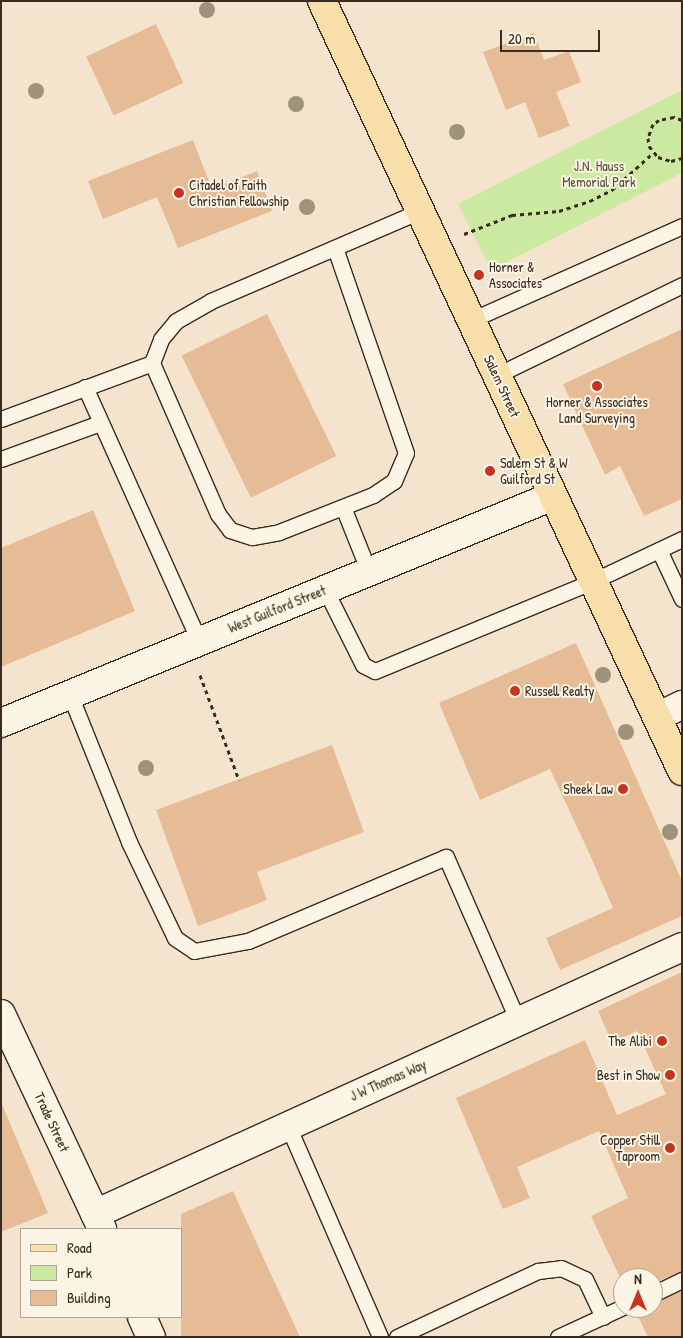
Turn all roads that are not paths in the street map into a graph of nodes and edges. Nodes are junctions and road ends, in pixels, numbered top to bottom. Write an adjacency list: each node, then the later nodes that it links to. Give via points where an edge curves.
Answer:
1 (322, 1): 2 (main road, Salem Street)
2 (420, 211): 4 (lane); 6 (main road, Salem Street)
3 (682, 226): 6 (lane)
4 (335, 248): 7 (lane, via 211,301 176,321 162,339); 14 (lane, via 406,453 394,481 373,495)
5 (682, 285): 8 (lane)
6 (470, 320): 8 (main road, Salem Street)
7 (152, 363): 9 (lane); 14 (lane, via 218,514 230,530 252,537 279,532)
8 (497, 375): 13 (main road, Salem Street)
9 (85, 387): 10 (lane); 11 (lane)
10 (1, 420)
11 (100, 423): 12 (lane); 21 (lane)
12 (1, 459)
13 (553, 496): 17 (street, West Guilford Street); 18 (main road, Salem Street)
14 (343, 507): 17 (lane)
15 (682, 539): 16 (lane)
16 (659, 550): 18 (lane); 20 (lane)
17 (369, 572): 19 (street, West Guilford Street)
18 (593, 580): 19 (lane, via 375,671 363,665); 24 (main road, Salem Street)
19 (325, 589): 21 (street, West Guilford Street)
20 (682, 599)
21 (195, 643): 22 (street, West Guilford Street)
22 (70, 694): 25 (street, West Guilford Street); 29 (lane, via 129,842 174,938 194,951 248,941 446,857)
23 (682, 705): 24 (street)
24 (657, 717): 26 (main road, Salem Street)
25 (1, 723)
26 (682, 771)
27 (682, 947): 29 (street, J W Thomas Way)
28 (1, 1014): 31 (street, Trade Street)
29 (518, 1021): 30 (street, J W Thomas Way)
30 (288, 1126): 31 (street, J W Thomas Way); 38 (lane)
31 (98, 1222)
32 (682, 1280): 33 (lane)
33 (663, 1289)
34 (613, 1312): 35 (lane)
35 (602, 1317): 39 (lane, via 585,1279 561,1268 538,1271); 40 (lane)
36 (142, 1318): 37 (street)
37 (152, 1337)
38 (380, 1337)
39 (398, 1337)
40 (558, 1337)

